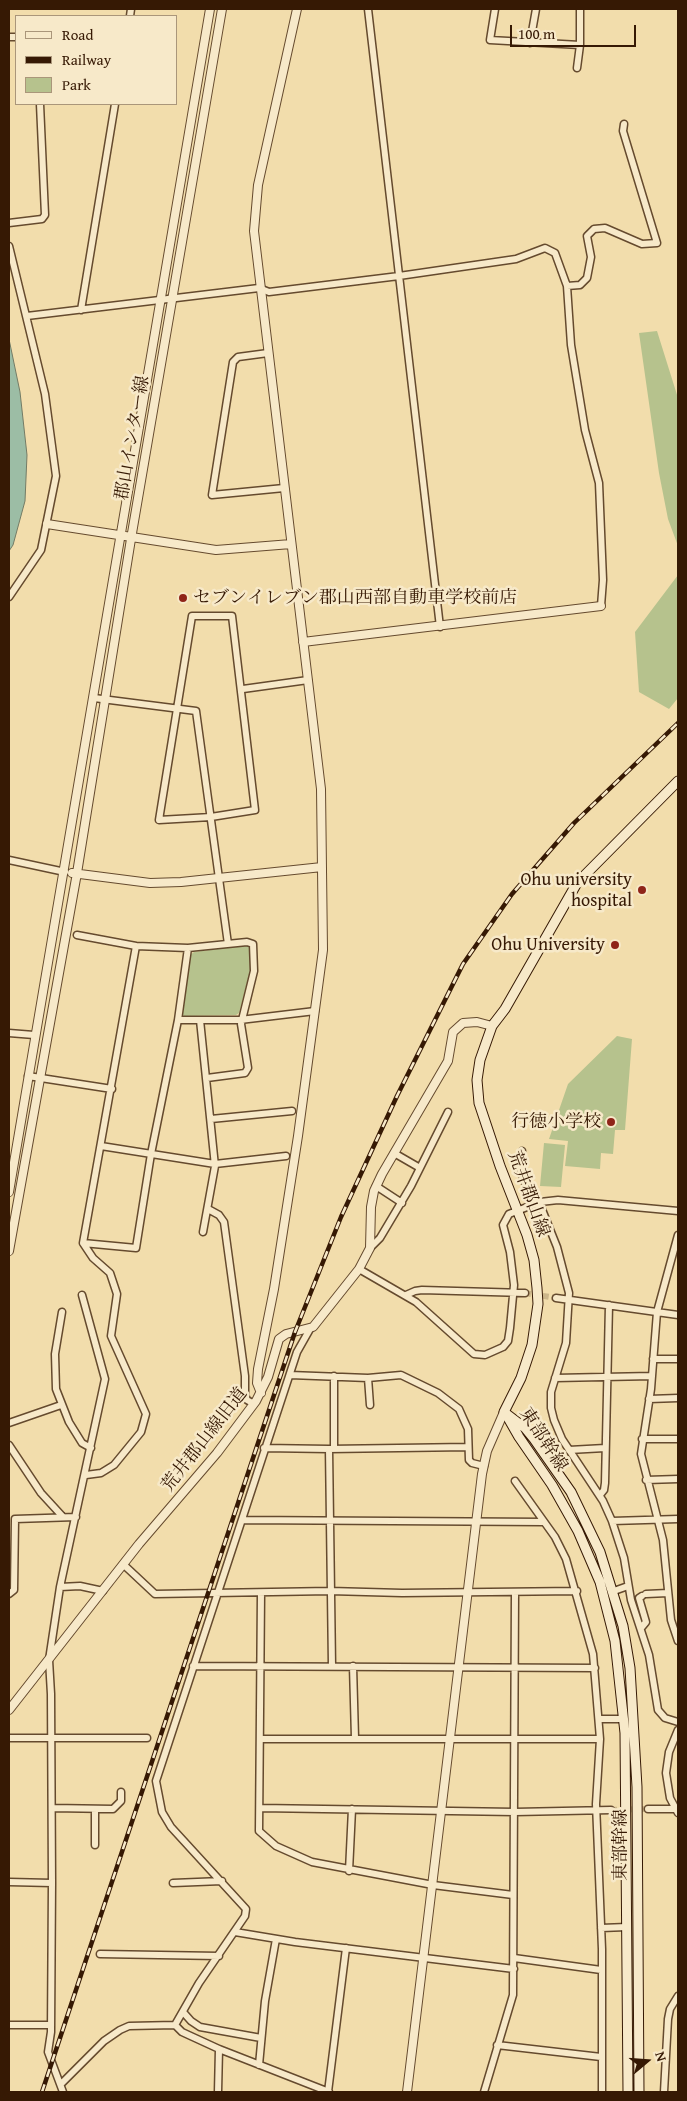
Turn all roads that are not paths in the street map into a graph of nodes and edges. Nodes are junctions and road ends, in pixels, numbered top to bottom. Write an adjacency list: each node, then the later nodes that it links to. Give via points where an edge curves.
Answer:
1 (210, 9): 20 (street)
2 (222, 9): 19 (street, 郡山インター線)
3 (297, 9): 18 (street, via 255,205)
4 (368, 9): 16 (street)
5 (495, 9): 8 (street, via 490,40)
6 (536, 9): 8 (street)
7 (580, 9): 9 (street)
8 (530, 43): 9 (street)
9 (580, 45): 10 (street)
10 (577, 68)
11 (40, 105): 14 (street, via 45,215 42,219)
12 (115, 105): 21 (street)
13 (624, 124): 17 (street, via 623,131 657,243 642,244 605,228 594,229 586,236 591,257 587,278 580,285)
14 (9, 223)
15 (9, 246): 22 (street)
16 (399, 276): 17 (street, via 516,258 545,248 555,253); 18 (street, via 268,292); 31 (street)
17 (566, 286): 30 (street, via 571,345 585,430 599,483)
18 (259, 288): 19 (street); 23 (street)
19 (173, 298): 20 (street); 27 (street, 郡山インター線)
20 (161, 299): 21 (street); 26 (street)
21 (81, 310): 22 (street)
22 (27, 316): 25 (street, via 45,394 56,476)
23 (268, 353): 24 (street); 24 (street, via 238,357 233,362 212,495)
24 (284, 488): 28 (street)
25 (47, 524): 26 (street); 29 (street, via 41,550)
26 (121, 537): 27 (street); 35 (street)
27 (131, 538): 28 (street, via 216,550); 36 (street, 郡山インター線)
28 (291, 544): 32 (street)
29 (9, 597)
30 (601, 606): 31 (street)
31 (440, 627): 32 (street)
32 (303, 642): 33 (street)
33 (308, 680): 34 (street); 41 (street, via 321,789)
34 (242, 689): 37 (street, via 232,616 192,616); 39 (street, via 255,810)
35 (94, 698): 36 (street); 42 (street)
36 (105, 700): 37 (street); 43 (street, 郡山インター線)
37 (175, 710): 39 (street, via 196,711); 39 (street, via 159,820)
38 (678, 781): 53 (main road, 荒井郡山線, via 577,883)
39 (211, 817): 44 (street)
40 (9, 860): 42 (street)
41 (322, 867): 44 (street); 49 (street, via 323,950)
42 (65, 872): 43 (street); 55 (street)
43 (77, 873): 44 (street, via 150,883); 57 (street, 郡山インター線)
44 (219, 880): 46 (street)
45 (77, 936): 47 (street)
46 (228, 944): 48 (street); 50 (street, via 250,942 253,945 254,971)
47 (136, 946): 48 (street); 59 (street)
48 (188, 948): 51 (street)
49 (316, 1011): 50 (street); 102 (street, via 276,1279 258,1369 257,1384)
50 (242, 1019): 52 (street); 58 (street, via 248,1068 245,1073)
51 (178, 1020): 52 (street); 66 (street)
52 (200, 1020): 58 (street)
53 (492, 1026): 65 (street, via 463,1023 453,1032 448,1061); 75 (main road, 荒井郡山線, via 480,1060 477,1080 479,1103)
54 (9, 1033): 55 (street)
55 (34, 1036): 56 (street)
56 (28, 1076): 57 (street); 71 (street)
57 (40, 1078): 59 (street); 81 (street, 郡山インター線)
58 (207, 1078): 62 (street)
59 (112, 1089): 63 (street)
60 (292, 1111): 62 (street)
61 (448, 1112): 69 (street)
62 (210, 1119): 68 (street)
63 (101, 1146): 66 (street); 79 (street)
64 (522, 1151): 73 (street, via 520,1169)
65 (394, 1153): 69 (street); 70 (street)
66 (151, 1154): 68 (street); 79 (street, via 136,1248)
67 (286, 1156): 68 (street)
68 (214, 1164): 74 (street)
69 (420, 1168): 72 (street)
70 (376, 1186): 72 (street); 80 (street, via 371,1207)
71 (9, 1192)
72 (402, 1202): 80 (street)
73 (536, 1204): 75 (street); 76 (street, via 552,1200 581,1201); 88 (street, via 541,1207 558,1247)
74 (208, 1209): 77 (street); 105 (street, via 220,1215 224,1222 245,1395)
75 (518, 1211): 83 (street, via 510,1214 503,1225); 108 (main road, 荒井郡山線, via 534,1260 538,1304 534,1338 527,1361)
76 (678, 1211)
77 (203, 1232)
78 (678, 1235): 91 (street)
79 (83, 1243): 120 (street, via 93,1258 110,1273 117,1294 111,1336 146,1414 142,1432 114,1465 101,1473)
80 (370, 1248): 82 (street)
81 (9, 1251)
82 (359, 1269): 86 (street); 93 (street)
83 (515, 1293): 84 (street); 86 (street, via 422,1290); 86 (street, via 506,1345 484,1355 474,1354)
84 (524, 1294)
85 (82, 1295): 113 (street, via 105,1379)
86 (406, 1295)
87 (556, 1298): 88 (street)
88 (570, 1299): 89 (street); 101 (street, via 566,1343)
89 (609, 1305): 91 (street); 98 (street)
90 (62, 1312): 106 (street, via 54,1366)
91 (657, 1312): 92 (street); 94 (street)
92 (678, 1315)
93 (310, 1329): 96 (street, via 297,1352); 102 (street, 荒井郡山線旧道, via 286,1334 279,1339)
94 (653, 1359): 95 (street); 99 (street)
95 (678, 1359)
96 (290, 1375): 97 (street); 114 (street)
97 (334, 1376): 100 (street); 117 (street)
98 (608, 1376): 99 (street); 101 (street); 115 (street)
99 (652, 1376): 104 (street)
100 (368, 1378): 107 (street); 112 (street, via 401,1374 452,1403 464,1417 468,1428)
101 (555, 1378): 118 (street, via 552,1412)
102 (261, 1393): 105 (street, 荒井郡山線旧道)
103 (678, 1398): 104 (street)
104 (650, 1399): 110 (street)
105 (254, 1404): 134 (street, 荒井郡山線旧道)
106 (60, 1405): 109 (street); 113 (street, via 82,1443)
107 (370, 1405)
108 (504, 1412): 119 (street); 140 (main road, 東部幹線, via 534,1439 570,1492 597,1545); 158 (main road, 東部幹線, via 552,1485 591,1558 615,1641)
109 (9, 1423)
110 (642, 1439): 111 (street); 122 (street)
111 (678, 1439)
112 (468, 1447): 117 (street); 119 (street, via 470,1461)
113 (92, 1448): 120 (street)
114 (264, 1448): 117 (street); 129 (street)
115 (605, 1448): 118 (street); 124 (street, via 604,1488)
116 (10, 1449): 125 (street, via 41,1493)
117 (331, 1449): 131 (street)
118 (569, 1450): 124 (street)
119 (484, 1466): 132 (street)
120 (86, 1475): 126 (street)
121 (678, 1479): 122 (street)
122 (646, 1480): 127 (street)
123 (515, 1481): 133 (street)
124 (600, 1496): 130 (street)
125 (63, 1517): 126 (street); 146 (street, via 14,1519 14,1590)
126 (76, 1517): 136 (street)
127 (658, 1518): 128 (street); 130 (street); 145 (street, via 667,1565)
128 (678, 1518)
129 (242, 1520): 131 (street); 141 (street)
130 (612, 1521): 135 (street, via 624,1558)
131 (330, 1522): 132 (street); 137 (street)
132 (477, 1522): 133 (street); 143 (street)
133 (544, 1522): 139 (street, via 566,1559)
134 (124, 1565): 138 (street, 荒井郡山線旧道); 141 (street, via 156,1594)
135 (628, 1586): 140 (street); 147 (street)
136 (60, 1587): 138 (street, via 80,1586); 149 (street)
137 (330, 1590): 142 (street); 143 (street); 152 (street)
138 (102, 1591): 149 (street, 荒井郡山線旧道)
139 (577, 1591): 144 (street); 156 (street)
140 (614, 1591): 218 (main road, 東部幹線, via 630,1668 634,1718)
141 (216, 1593): 142 (street); 150 (street)
142 (261, 1593): 151 (street)
143 (469, 1593): 144 (street); 154 (street)
144 (515, 1593): 155 (street)
145 (668, 1593): 147 (street, via 639,1598 646,1622); 148 (street, via 672,1626)
146 (10, 1594)
147 (641, 1628): 160 (street, via 650,1655 658,1710 665,1718)
148 (678, 1641)
149 (49, 1660): 157 (street, 荒井郡山線旧道); 163 (street)
150 (193, 1666): 151 (street); 183 (street, via 156,1781 157,1795 171,1827)
151 (260, 1666): 152 (street); 166 (street)
152 (332, 1666): 153 (street)
153 (353, 1666): 154 (street); 165 (street)
154 (459, 1666): 155 (street); 167 (street)
155 (514, 1667): 156 (street); 168 (street)
156 (595, 1668): 159 (street)
157 (9, 1710)
158 (624, 1718): 159 (street); 189 (main road, 東部幹線)
159 (599, 1720): 169 (street)
160 (678, 1722)
161 (678, 1730): 179 (street, via 669,1752 666,1773 667,1787)
162 (9, 1738): 163 (street)
163 (51, 1738): 164 (street); 171 (street)
164 (147, 1738)
165 (355, 1738): 166 (street); 167 (street)
166 (261, 1739): 172 (street)
167 (450, 1739): 168 (street); 175 (street)
168 (514, 1739): 169 (street); 180 (street)
169 (600, 1739): 176 (street)
170 (121, 1792): 173 (street, via 121,1801 113,1809)
171 (52, 1808): 173 (street); 185 (street)
172 (260, 1808): 174 (street); 182 (street, via 259,1831 270,1842 312,1862)
173 (95, 1809): 181 (street)
174 (352, 1809): 175 (street); 182 (street)
175 (442, 1810): 180 (street); 187 (street)
176 (597, 1810): 177 (street); 180 (street); 190 (street)
177 (611, 1810)
178 (648, 1810): 179 (street)
179 (677, 1811)
180 (515, 1812): 188 (street)
181 (95, 1845)
182 (350, 1871): 187 (street)
183 (222, 1881): 186 (street); 191 (street, via 246,1909)
184 (9, 1882): 185 (street)
185 (52, 1883): 203 (street)
186 (173, 1883)
187 (433, 1885): 188 (street); 196 (street)
188 (513, 1895): 197 (street)
189 (627, 1927): 190 (street); 217 (main road, 東部幹線)
190 (601, 1928): 199 (street)
191 (235, 1932): 192 (street); 195 (street)
192 (276, 1939): 193 (street); 205 (street)
193 (346, 1948): 196 (street); 213 (street)
194 (100, 1954): 195 (street)
195 (218, 1956): 201 (street)
196 (424, 1957): 198 (street); 214 (street)
197 (514, 1958): 198 (street); 199 (street)
198 (514, 1969): 206 (street, via 513,1995)
199 (601, 1970): 208 (street)
200 (678, 1996): 219 (street, via 668,2019)
201 (183, 2012): 204 (street); 205 (street, via 200,2027)
202 (9, 2025): 203 (street)
203 (50, 2025): 210 (street, via 49,2058)
204 (175, 2025): 207 (street, via 182,2032); 210 (street, via 129,2026 120,2030 104,2041)
205 (261, 2038): 209 (street)
206 (497, 2045): 208 (street); 215 (street)
207 (219, 2049): 209 (street); 212 (street)
208 (601, 2057): 216 (street)
209 (259, 2065): 213 (street)
210 (61, 2084): 211 (street)
211 (63, 2092)
212 (218, 2092)
213 (328, 2092)
214 (407, 2092)
215 (484, 2092)
216 (602, 2092)
217 (628, 2092)
218 (639, 2092)
219 (664, 2092)

